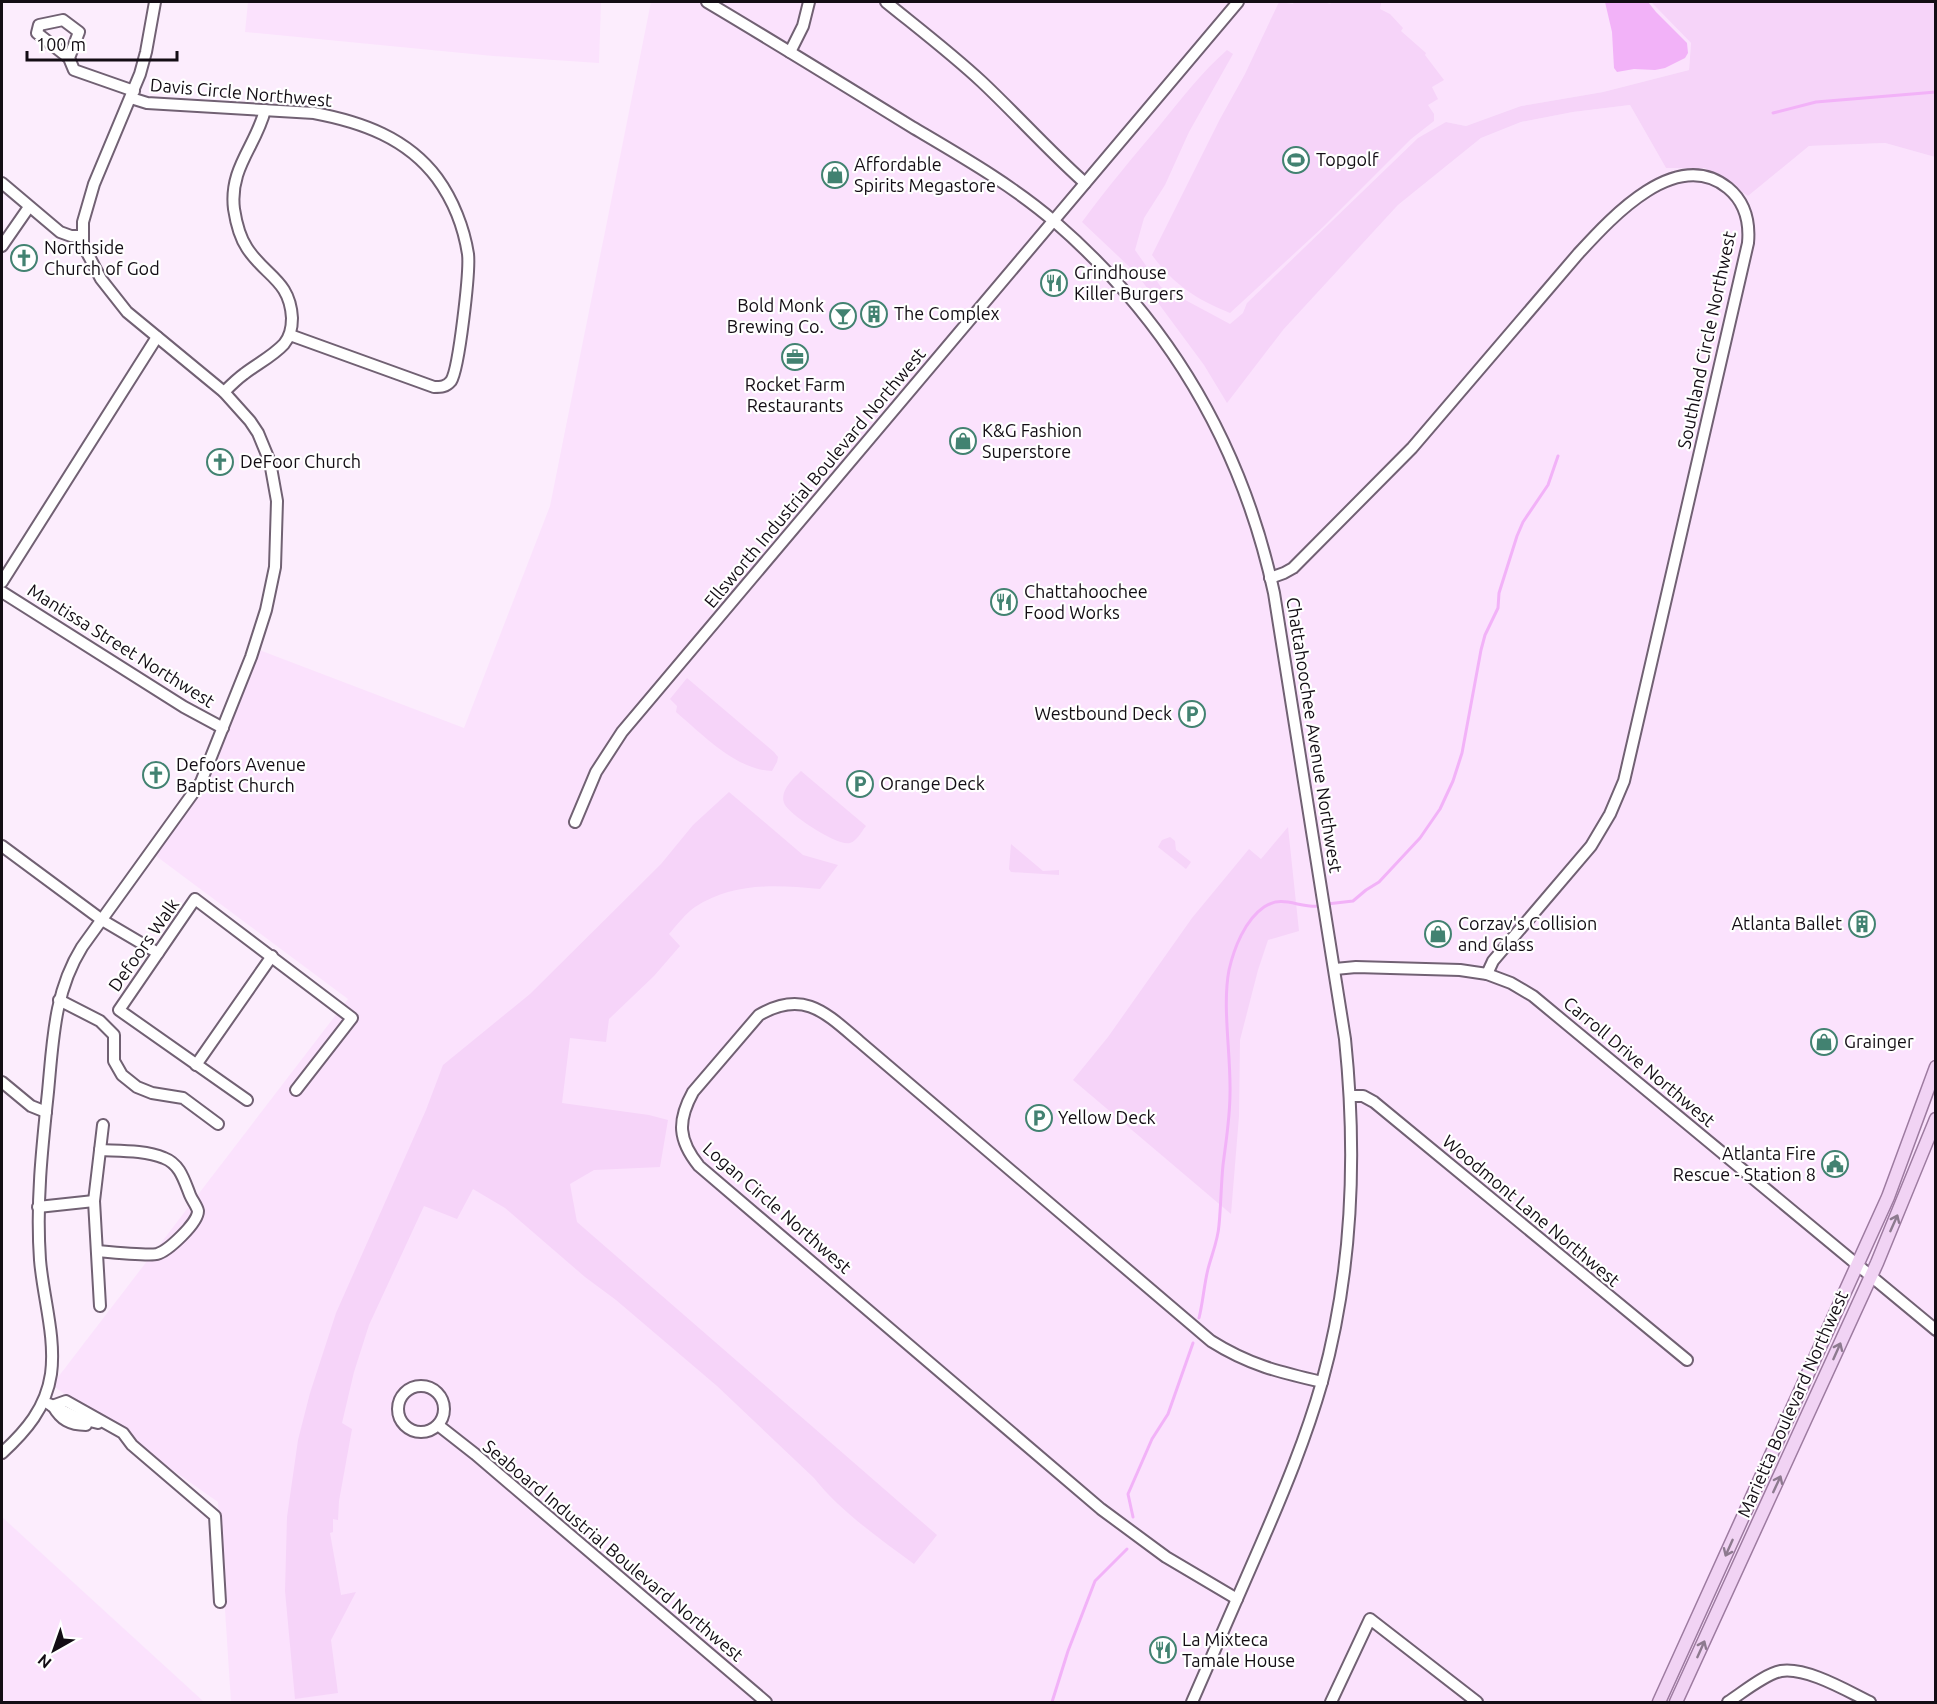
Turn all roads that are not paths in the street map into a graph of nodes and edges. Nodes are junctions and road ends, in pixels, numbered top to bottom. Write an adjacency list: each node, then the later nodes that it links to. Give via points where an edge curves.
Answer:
1 (154, 2): 8 (street, via 146,52)
2 (707, 2): 6 (street, Chattahoochee Avenue Northwest)
3 (809, 2): 6 (street)
4 (886, 2): 11 (street, via 980,80)
5 (1238, 2): 11 (street, Ellsworth Industrial Boulevard Northwest)
6 (790, 52): 13 (street, Chattahoochee Avenue Northwest, via 990,174)
7 (69, 58): 8 (street, Davis Circle Northwest, via 74,70)
8 (132, 95): 9 (street, Davis Circle Northwest, via 147,103); 14 (street, via 94,184)
9 (265, 110): 16 (street, via 238,170 234,207 246,247 289,297); 16 (street, Davis Circle Northwest, via 339,118 390,137 437,178 454,207 468,255 459,352 452,379 444,387 434,387)
10 (2, 183): 12 (street)
11 (1085, 183): 13 (street, Ellsworth Industrial Boulevard Northwest)
12 (29, 207): 14 (street, via 60,232); 15 (street)
13 (1053, 221): 19 (street, Chattahoochee Avenue Northwest, via 1131,297 1189,377 1238,474); 23 (street, Ellsworth Industrial Boulevard Northwest, via 622,732 596,772)
14 (82, 236): 17 (street, via 86,254 109,292)
15 (2, 246)
16 (290, 335): 18 (street, via 278,350)
17 (157, 337): 18 (street); 20 (street)
18 (224, 392): 22 (street, via 250,421 265,447 278,520 275,567 266,610)
19 (1270, 578): 28 (street, Chattahoochee Avenue Northwest); 29 (street, Southland Circle Northwest, via 1293,568 1386,476 1578,254 1628,204 1682,176 1708,177 1734,193 1746,214 1748,243 1624,781 1591,846 1493,961)
20 (2, 582)
21 (2, 592): 22 (street, Mantissa Street Northwest)
22 (223, 728): 25 (street, via 201,782)
23 (575, 822)
24 (2, 846): 25 (street)
25 (102, 920): 26 (street); 30 (street, via 74,960)
26 (158, 953): 27 (street, Defoors Walk, via 195,899); 31 (street, Defoors Walk, via 119,1010)
27 (272, 956): 31 (street); 34 (street, Defoors Walk, via 352,1018)
28 (1335, 969): 29 (street, Carroll Drive Northwest, via 1460,970); 35 (street, Chattahoochee Avenue Northwest)
29 (1487, 974): 47 (street, Carroll Drive Northwest, via 1533,996)
30 (59, 1000): 37 (street); 39 (street, via 100,1021 114,1035 114,1061 122,1075 137,1087 161,1096 183,1098)
31 (196, 1065): 36 (street, Defoors Walk)
32 (1935, 1068): 41 (main road)
33 (2, 1082): 37 (street, via 31,1106)
34 (296, 1090)
35 (1351, 1096): 51 (street, Woodmont Lane Northwest, via 1363,1096 1374,1102); 52 (street, Chattahoochee Avenue Northwest, via 1348,1240)
36 (247, 1100)
37 (46, 1112): 45 (street)
38 (1935, 1119): 42 (main road, Marietta Boulevard Northwest)
39 (218, 1124)
40 (103, 1125): 43 (street)
41 (1915, 1128): 42 (street); 47 (main road)
42 (1933, 1134): 48 (main road, Marietta Boulevard Northwest, one-way to 42)
43 (100, 1150): 44 (street); 46 (street, via 165,1158 184,1177 198,1211 184,1233 155,1255)
44 (94, 1195): 45 (street); 46 (street)
45 (38, 1207): 53 (street, via 40,1262 52,1353)
46 (97, 1251): 49 (street)
47 (1857, 1265): 48 (street, Carroll Drive Northwest); 63 (main road, one-way to 63)
48 (1870, 1276): 50 (street, Carroll Drive Northwest); 64 (main road, Marietta Boulevard Northwest, one-way to 48)
49 (100, 1306)
50 (1935, 1330)
51 (1687, 1360)
52 (1322, 1382): 57 (street, Chattahoochee Avenue Northwest, via 1293,1467); 57 (street, Logan Circle Northwest, via 1256,1365 1211,1341 817,1008 787,1004 759,1015 685,1106 682,1138 699,1166 1101,1509 1166,1557)
53 (47, 1404): 54 (street, via 66,1401); 54 (street, via 60,1418 74,1425); 56 (street)
54 (108, 1425): 58 (street, via 123,1433 215,1516)
55 (438, 1425): 55 (street, via 444,1409 439,1395 426,1386 404,1392 397,1406 405,1427 419,1433); 59 (street, Seaboard Industrial Boulevard Northwest)
56 (2, 1453)
57 (1237, 1599): 60 (street, Chattahoochee Avenue Northwest)
58 (220, 1602)
59 (766, 1702)
60 (1192, 1702)
61 (1331, 1702): 62 (street, via 1370,1619)
62 (1477, 1702)
63 (1659, 1702)
64 (1676, 1702)
65 (1728, 1702): 66 (street, via 1770,1676 1794,1671 1807,1673)
66 (1870, 1702)

